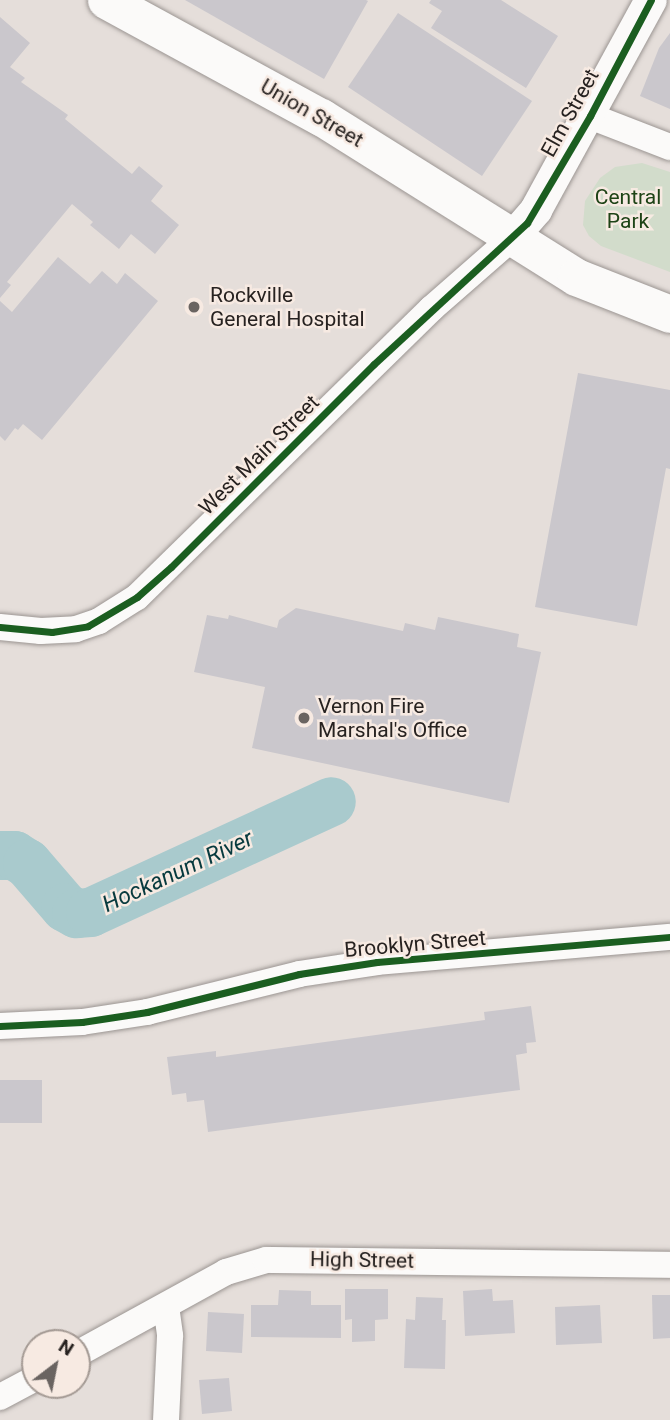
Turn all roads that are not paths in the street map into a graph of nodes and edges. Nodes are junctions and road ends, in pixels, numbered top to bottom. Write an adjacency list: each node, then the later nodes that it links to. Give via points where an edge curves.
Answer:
1 (106, 0): 5 (main road, Union Street, via 321,117)
2 (651, 0): 3 (street, Elm Street)
3 (590, 116): 4 (street); 5 (street, Elm Street, via 536,210)
4 (670, 147)
5 (512, 238): 6 (main road, via 576,277); 7 (street, West Main Street, via 412,327 136,597 99,621 76,629)
6 (670, 314)
7 (0, 627)
8 (670, 937): 9 (street, Brooklyn Street, via 377,962 299,974 147,1012 82,1022)
9 (0, 1026)
10 (670, 1265): 11 (street, High Street, via 266,1260 240,1266)
11 (166, 1306): 12 (street, High Street); 15 (street, via 170,1336)
12 (91, 1346)
13 (21, 1385): 14 (street)
14 (0, 1397)
15 (166, 1420)

